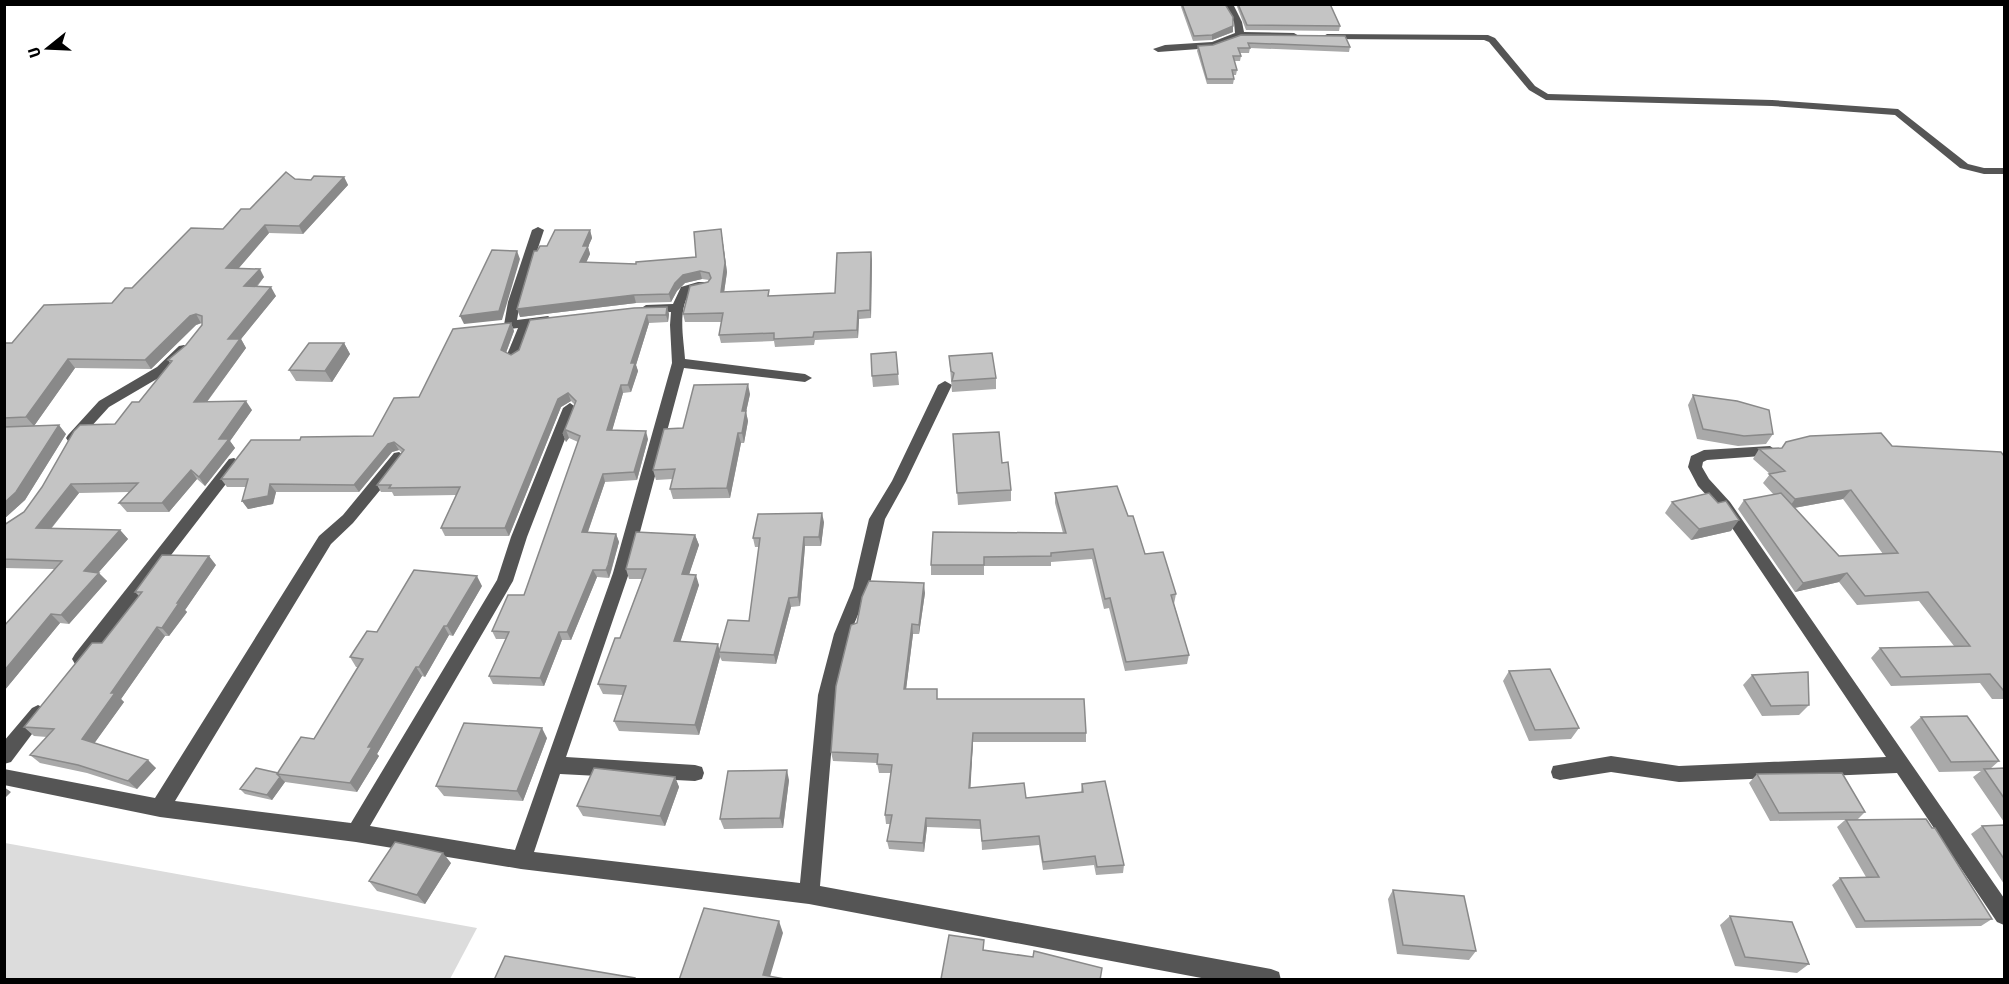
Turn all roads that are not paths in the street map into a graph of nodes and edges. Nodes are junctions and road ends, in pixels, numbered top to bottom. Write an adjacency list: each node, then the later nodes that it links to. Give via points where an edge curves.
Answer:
1 (1228, 4): 2 (street)
2 (1240, 35): 3 (street, via 1212,45); 4 (street, via 1485,37 1532,88 1546,97 1772,103 1898,112 1964,166)
3 (1158, 49)
4 (2002, 171)
5 (538, 230): 10 (street, via 505,326)
6 (705, 285): 7 (street, via 686,287)
7 (678, 308): 8 (street); 13 (street)
8 (630, 310)
9 (566, 318): 10 (street)
10 (526, 323): 12 (street)
11 (196, 335): 19 (street, via 162,370 104,405 74,436)
12 (513, 357)
13 (679, 363): 14 (street); 24 (street, via 621,573)
14 (805, 378)
15 (945, 385): 32 (street, via 877,519 861,588 842,634 827,695)
16 (570, 408): 30 (street, via 505,581)
17 (248, 446): 21 (street)
18 (1770, 451): 25 (street, via 1704,455 1696,460 1695,467)
19 (64, 454)
20 (399, 457): 29 (street, via 348,519 325,540)
21 (70, 673)
22 (48, 701): 23 (street)
23 (4, 756)
24 (555, 765): 27 (street); 31 (street)
25 (1902, 765): 26 (street, via 1679,774 1611,764); 33 (street)
26 (1560, 772)
27 (695, 773)
28 (4, 777): 29 (street)
29 (160, 808): 30 (street)
30 (356, 834): 31 (street)
31 (521, 860): 32 (street)
32 (809, 894): 34 (street)
33 (2004, 915)
34 (1271, 980)

